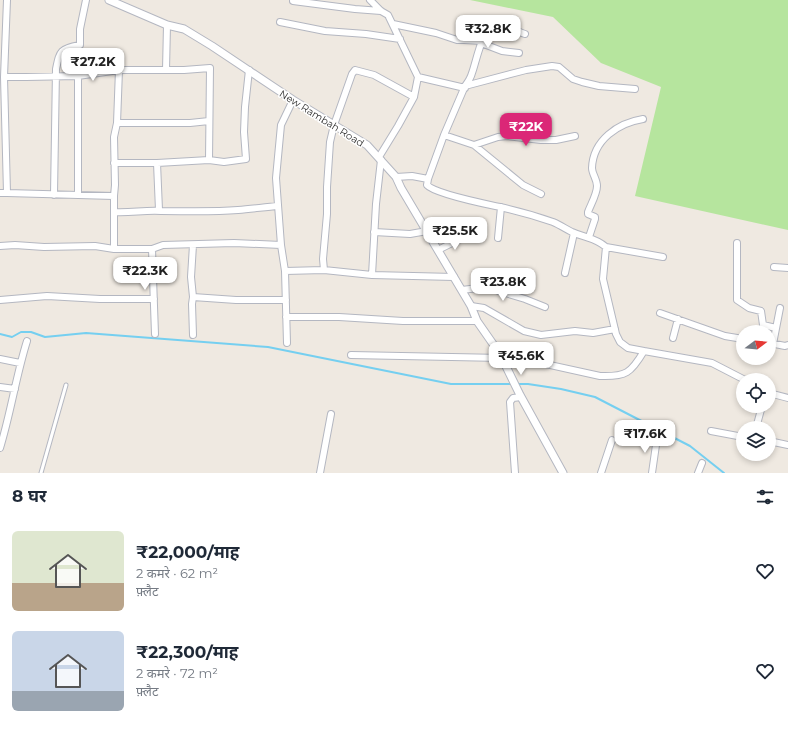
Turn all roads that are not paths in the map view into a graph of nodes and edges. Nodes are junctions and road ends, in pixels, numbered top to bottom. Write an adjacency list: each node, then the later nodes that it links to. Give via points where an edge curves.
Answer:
1 (8, 0): 17 (street)
2 (86, 0): 18 (street, via 80,29 80,45 60,53)
3 (109, 0): 9 (street, New Rambah Road)
4 (293, 0): 6 (street)
5 (370, 0): 6 (street)
6 (381, 11): 8 (street, via 388,15)
7 (280, 22): 11 (street, via 325,31)
8 (392, 24): 11 (street); 12 (street, via 457,40)
9 (167, 25): 15 (street); 16 (street, New Rambah Road, via 184,30)
10 (525, 34): 12 (street, via 495,23 486,32)
11 (400, 39): 20 (street)
12 (482, 42): 13 (street, via 502,51); 21 (street)
13 (519, 53)
14 (119, 70): 15 (street); 19 (street); 27 (street)
15 (166, 70): 26 (street, via 210,68)
16 (249, 70): 24 (street, New Rambah Road); 34 (street, via 244,114 246,159 224,162)
17 (4, 76): 18 (street); 32 (street)
18 (56, 76): 19 (street); 42 (street)
19 (78, 76): 43 (street)
20 (418, 77): 21 (street); 23 (street)
21 (465, 87): 22 (street, via 526,70 552,66 559,67 582,82); 29 (street)
22 (635, 89)
23 (414, 97): 28 (street, via 374,75 355,70); 33 (street)
24 (293, 100): 28 (street, New Rambah Road); 45 (street, via 281,125 276,178)
25 (643, 119): 53 (street, via 611,132 596,151 592,167 597,187 588,212 596,219)
26 (209, 121): 27 (street); 34 (street)
27 (117, 123): 35 (street)
28 (334, 125): 33 (street, New Rambah Road, via 367,145); 66 (street, via 330,142)
29 (444, 134): 31 (street); 38 (street)
30 (575, 136): 31 (street, via 540,140 507,136)
31 (474, 145): 41 (street, via 523,186)
32 (3, 155): 40 (street)
33 (380, 158): 37 (street, New Rambah Road); 50 (street)
34 (209, 160): 36 (street)
35 (114, 163): 36 (street); 44 (street)
36 (157, 163): 47 (street)
37 (396, 177): 38 (street); 49 (street, New Rambah Road)
38 (428, 179): 46 (street, via 427,185 433,190)
39 (0, 193): 40 (street)
40 (7, 193): 42 (street)
41 (541, 194)
42 (54, 195): 43 (street)
43 (78, 195): 44 (street)
44 (114, 196): 48 (street)
45 (278, 206): 47 (street, via 194,212); 57 (street)
46 (501, 208): 51 (street, via 555,223); 54 (street)
47 (159, 210): 48 (street)
48 (114, 212): 60 (street)
49 (427, 231): 50 (street, via 410,234); 62 (street, New Rambah Road)
50 (374, 232): 69 (street)
51 (574, 233): 53 (street); 68 (street)
52 (464, 237): 62 (street)
53 (590, 237): 59 (street)
54 (498, 238)
55 (737, 243): 83 (street, via 737,300 749,308 761,311)
56 (193, 245): 57 (street); 61 (street, via 163,245); 72 (street)
57 (281, 245): 67 (street)
58 (0, 246): 60 (street, via 95,246)
59 (606, 247): 63 (street); 85 (street, via 602,279)
60 (114, 249): 61 (street)
61 (152, 249): 73 (street)
62 (438, 250): 70 (street, New Rambah Road)
63 (663, 257)
64 (774, 267): 65 (street)
65 (788, 268)
66 (324, 270): 67 (street); 69 (street)
67 (286, 271): 75 (street)
68 (565, 272)
69 (372, 275): 70 (street)
70 (454, 277): 71 (street, New Rambah Road)
71 (462, 290): 76 (street, New Rambah Road); 77 (street, via 486,287)
72 (193, 297): 75 (street); 87 (street)
73 (154, 299): 74 (street, via 47,296); 86 (street)
74 (0, 300)
75 (286, 300): 80 (street)
76 (472, 306): 82 (street, New Rambah Road); 85 (street, via 484,308 524,331 541,335 575,331 593,333)
77 (545, 307)
78 (780, 308): 84 (street)
79 (660, 313): 81 (street)
80 (286, 316): 82 (street); 91 (street)
81 (678, 319): 88 (street); 89 (street)
82 (477, 321): 96 (street, New Rambah Road)
83 (763, 325)
84 (776, 328)
85 (614, 329): 94 (street, via 618,339 628,348)
86 (155, 334)
87 (193, 335)
88 (673, 338)
89 (736, 338)
90 (27, 341): 98 (street)
91 (287, 343)
92 (776, 344): 93 (street)
93 (788, 345)
94 (644, 351): 96 (street, via 635,366 623,374 610,376); 99 (street, via 712,364)
95 (351, 355): 96 (street)
96 (501, 356): 104 (street, New Rambah Road)
97 (0, 359): 98 (street)
98 (20, 363): 102 (street)
99 (736, 376)
100 (66, 385): 116 (lane)
101 (0, 388): 102 (street)
102 (15, 390): 108 (street)
103 (776, 395): 105 (street)
104 (520, 396): 118 (street, via 512,398 510,402); 119 (street, New Rambah Road)
105 (788, 398)
106 (331, 414): 117 (street)
107 (711, 431): 109 (street)
108 (2, 434): 114 (street)
109 (736, 436)
110 (657, 438): 121 (street)
111 (612, 440): 120 (street)
112 (776, 442): 113 (street)
113 (788, 445)
114 (0, 448)
115 (702, 463): 122 (street)
116 (40, 473)
117 (320, 473)
118 (515, 473)
119 (563, 473)
120 (600, 473)
121 (652, 473)
122 (698, 473)

